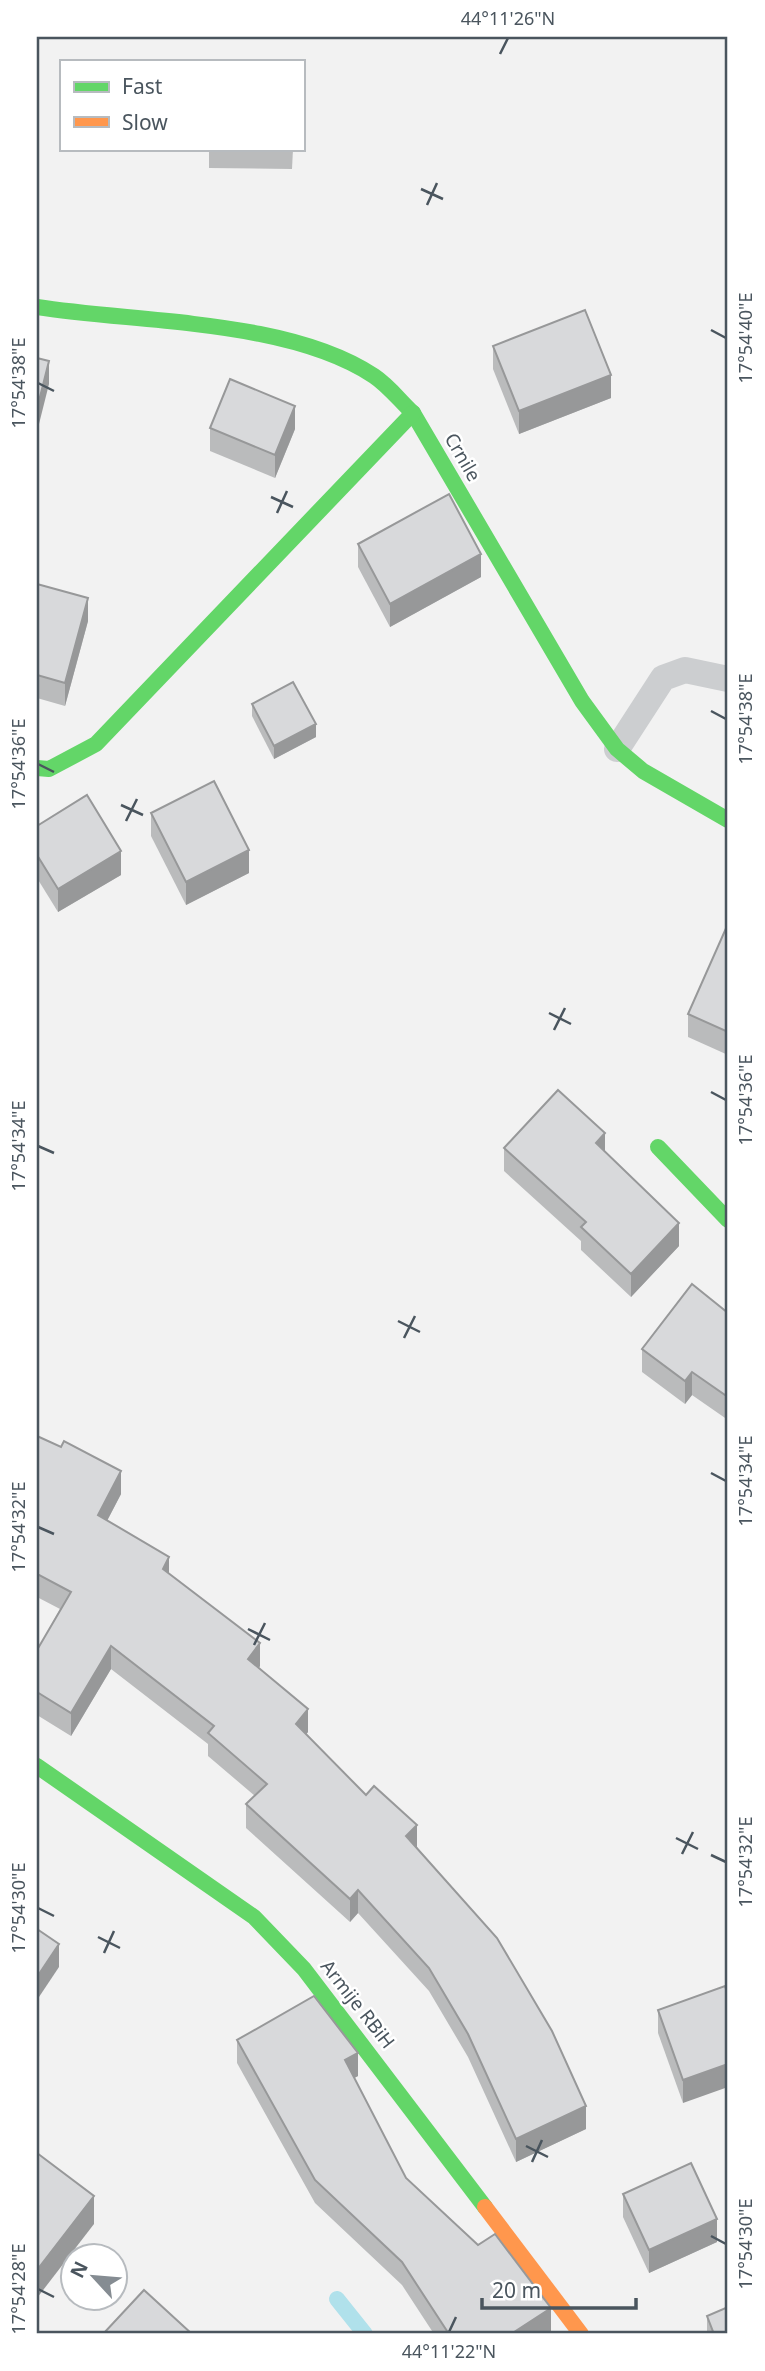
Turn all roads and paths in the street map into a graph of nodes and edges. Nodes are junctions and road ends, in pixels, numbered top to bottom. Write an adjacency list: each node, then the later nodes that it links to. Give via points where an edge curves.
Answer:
1 (37, 307): 2 (street, Crnile, via 315,348 373,376)
2 (413, 413): 4 (street, Crnile, via 582,701); 5 (street, via 96,744 49,769)
3 (728, 680): 4 (lane, via 685,670 663,678)
4 (617, 749): 6 (street, Crnile, via 643,771)
5 (37, 768)
6 (728, 820)
7 (658, 1147): 8 (street)
8 (728, 1220)
9 (37, 1766): 10 (street, Armije RBiH, via 254,1917 304,1969)
10 (581, 2334)

